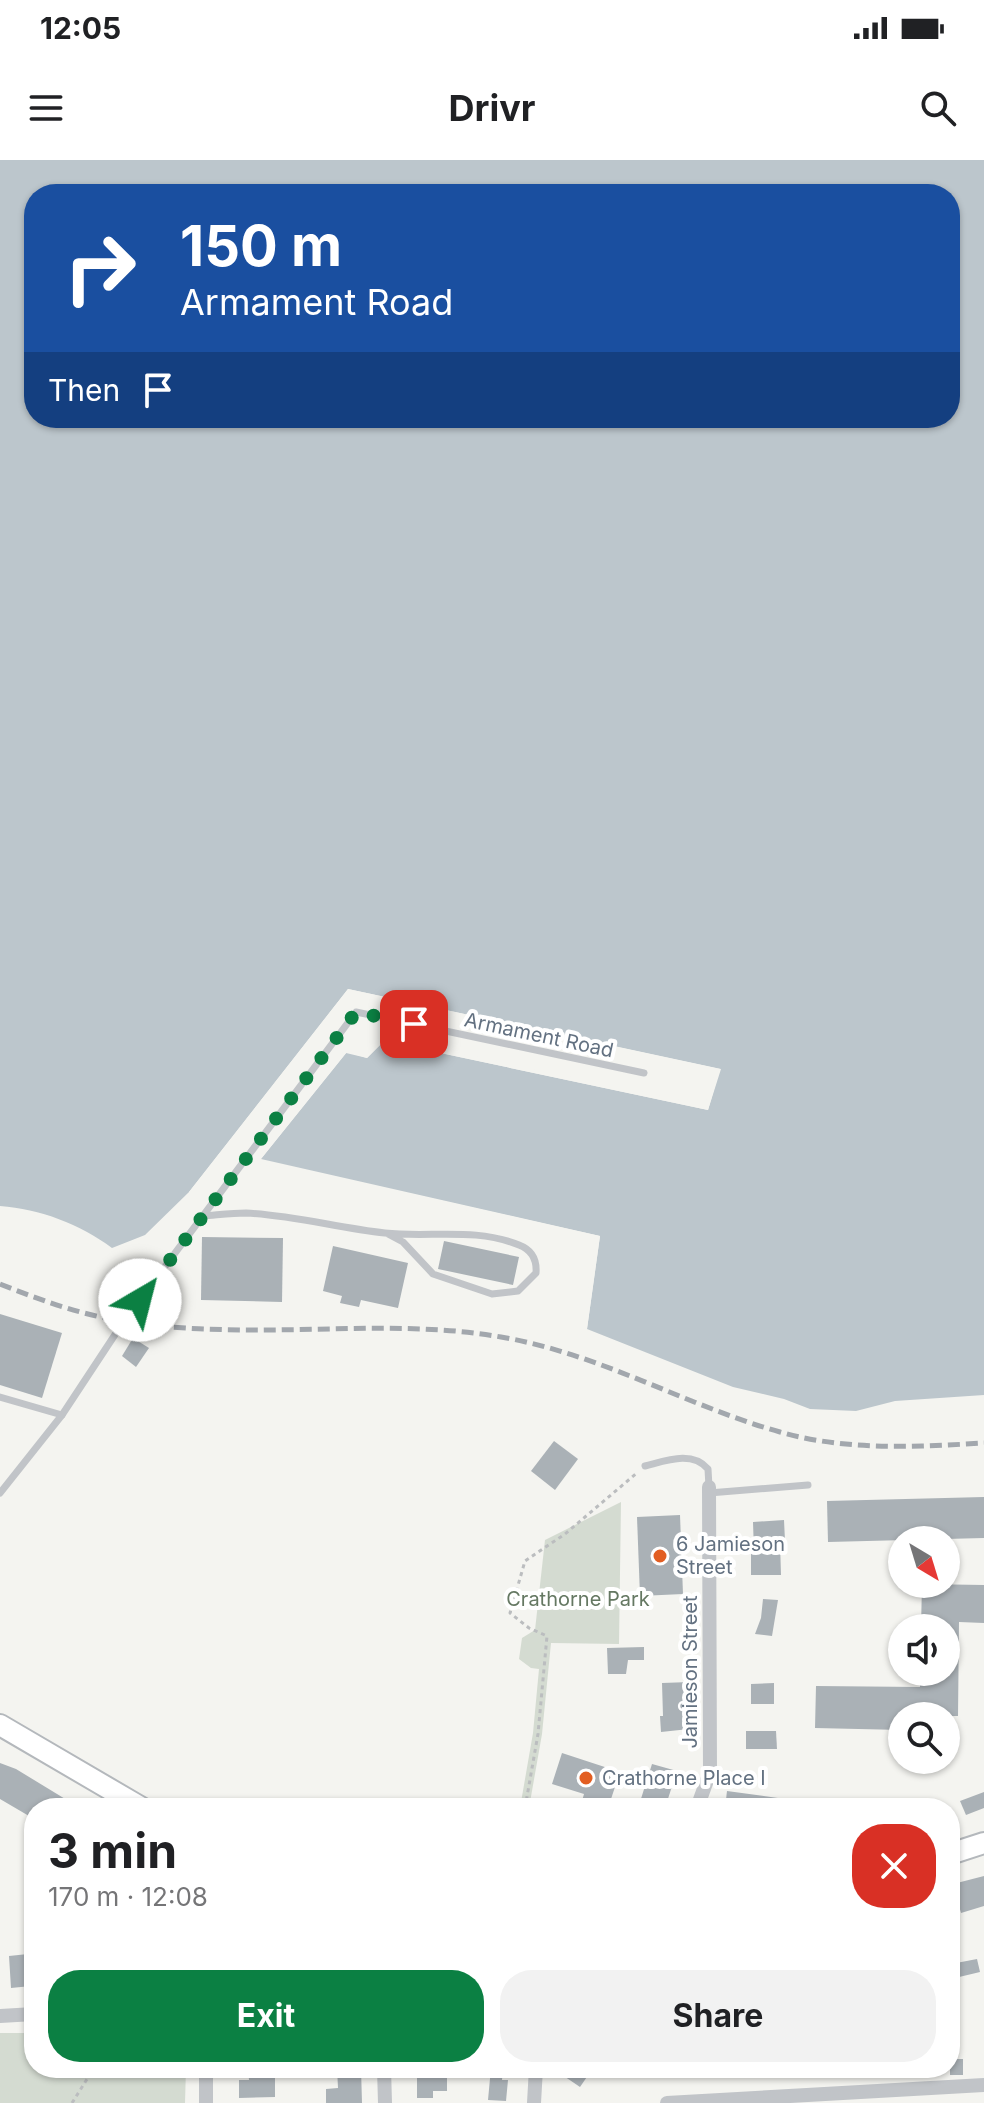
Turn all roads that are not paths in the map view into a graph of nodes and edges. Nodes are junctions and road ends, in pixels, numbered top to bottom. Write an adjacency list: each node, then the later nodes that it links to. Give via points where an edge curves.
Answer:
1 (644, 1073): 2 (lane, Armament Road, via 356,1012)
2 (203, 1216): 3 (lane, via 275,1216); 5 (lane, Armament Road)
3 (388, 1234): 3 (lane, via 452,1232 520,1245 532,1254 536,1273 518,1291 492,1294 433,1274)
4 (0, 1397): 5 (lane)
5 (62, 1415): 9 (lane, Armament Road)
6 (645, 1466): 8 (lane, via 681,1458 700,1461 708,1469)
7 (808, 1485): 8 (lane)
8 (709, 1490): 12 (street, Jamieson Street, via 710,1772)
9 (0, 1493)
10 (0, 1725): 11 (main road)
11 (125, 1798)
12 (701, 1798)
13 (984, 1843): 14 (main road)
14 (960, 1851)
15 (24, 2015): 16 (street)
16 (0, 2016)
17 (206, 2078): 21 (street)
18 (384, 2078): 22 (street)
19 (535, 2078): 23 (street)
20 (984, 2085): 24 (street)
21 (206, 2103)
22 (385, 2103)
23 (534, 2103)
24 (667, 2103)

